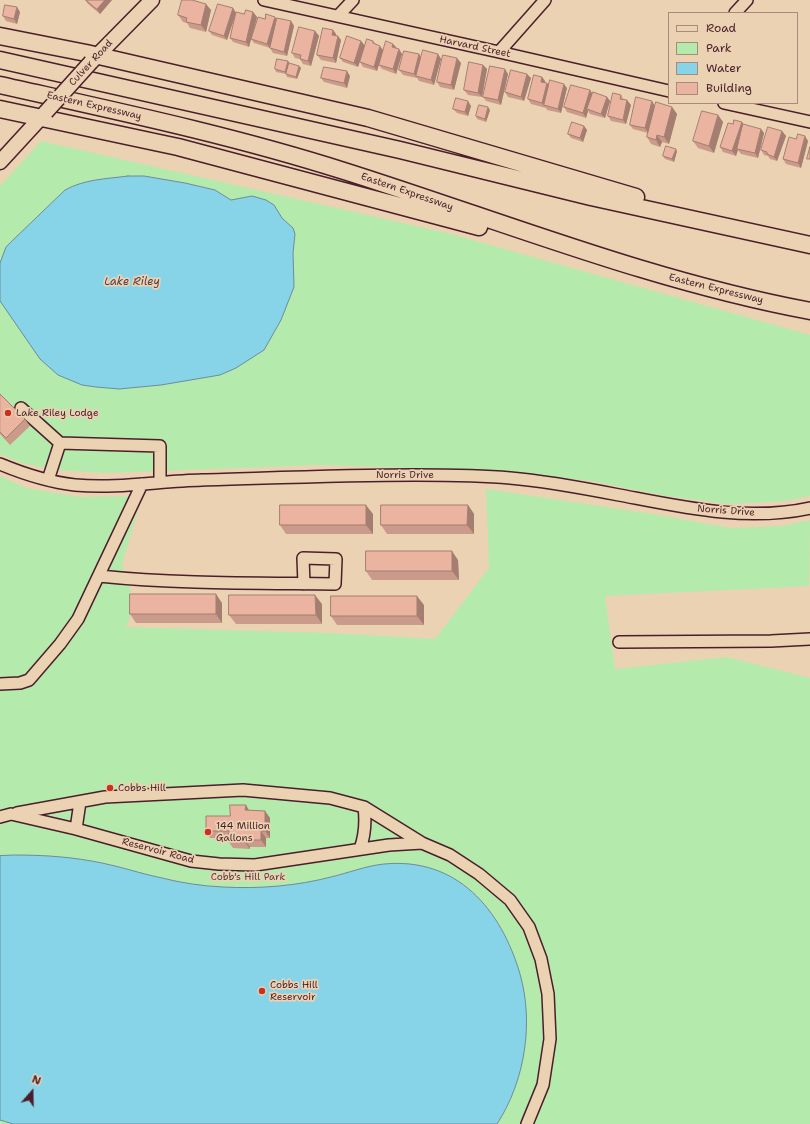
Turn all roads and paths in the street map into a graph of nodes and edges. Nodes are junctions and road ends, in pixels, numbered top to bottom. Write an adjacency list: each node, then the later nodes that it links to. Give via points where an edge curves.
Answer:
1 (152, 0): 11 (main road, Culver Road)
2 (264, 0): 6 (street, Harvard Street)
3 (353, 0): 8 (street)
4 (545, 0): 10 (street)
5 (747, 0): 7 (street)
6 (279, 2): 8 (street, Harvard Street)
7 (736, 12)
8 (338, 16): 10 (street, Harvard Street)
9 (0, 36): 11 (highway)
10 (499, 52): 14 (street, Harvard Street)
11 (94, 59): 17 (main road, Culver Road, bridge); 20 (highway, via 389,123)
12 (0, 60): 20 (highway)
13 (0, 85): 22 (highway, Eastern Expressway, via 179,126 298,157)
14 (668, 90)
15 (729, 104): 18 (street)
16 (0, 109): 17 (highway)
17 (43, 115): 19 (main road, Culver Road); 22 (highway, via 178,147 319,186)
18 (810, 122)
19 (0, 162)
20 (761, 234): 21 (highway)
21 (810, 245)
22 (625, 264): 23 (highway, Eastern Expressway, via 726,292)
23 (810, 311)
24 (21, 408): 25 (street)
25 (60, 443): 27 (street); 28 (street, via 160,446)
26 (0, 464): 27 (street, Norris Drive)
27 (48, 480): 29 (street, Norris Drive, via 77,485)
28 (160, 482): 29 (street, Norris Drive); 30 (street, Norris Drive, via 438,475 509,478 734,514 792,512)
29 (142, 484): 31 (street)
30 (810, 508)
31 (98, 576): 32 (street, via 198,583); 35 (street, via 78,620 29,680 20,684)
32 (304, 584)
33 (810, 639): 34 (street)
34 (619, 642)
35 (0, 684)
36 (80, 802): 37 (street, Reservoir Road, via 105,797 243,790 330,798); 38 (street, Reservoir Road); 40 (street)
37 (364, 807): 41 (street, Reservoir Road); 42 (street, via 364,839)
38 (11, 814): 39 (street, Reservoir Road); 40 (street, Reservoir Road)
39 (0, 817)
40 (76, 829): 42 (street, Reservoir Road, via 191,861 219,864 255,865)
41 (422, 844): 42 (street, Reservoir Road); 43 (street, Reservoir Road, via 450,855 479,874 510,900 529,926 541,959 548,994 550,1039 543,1085)
42 (360, 849)
43 (527, 1124)

